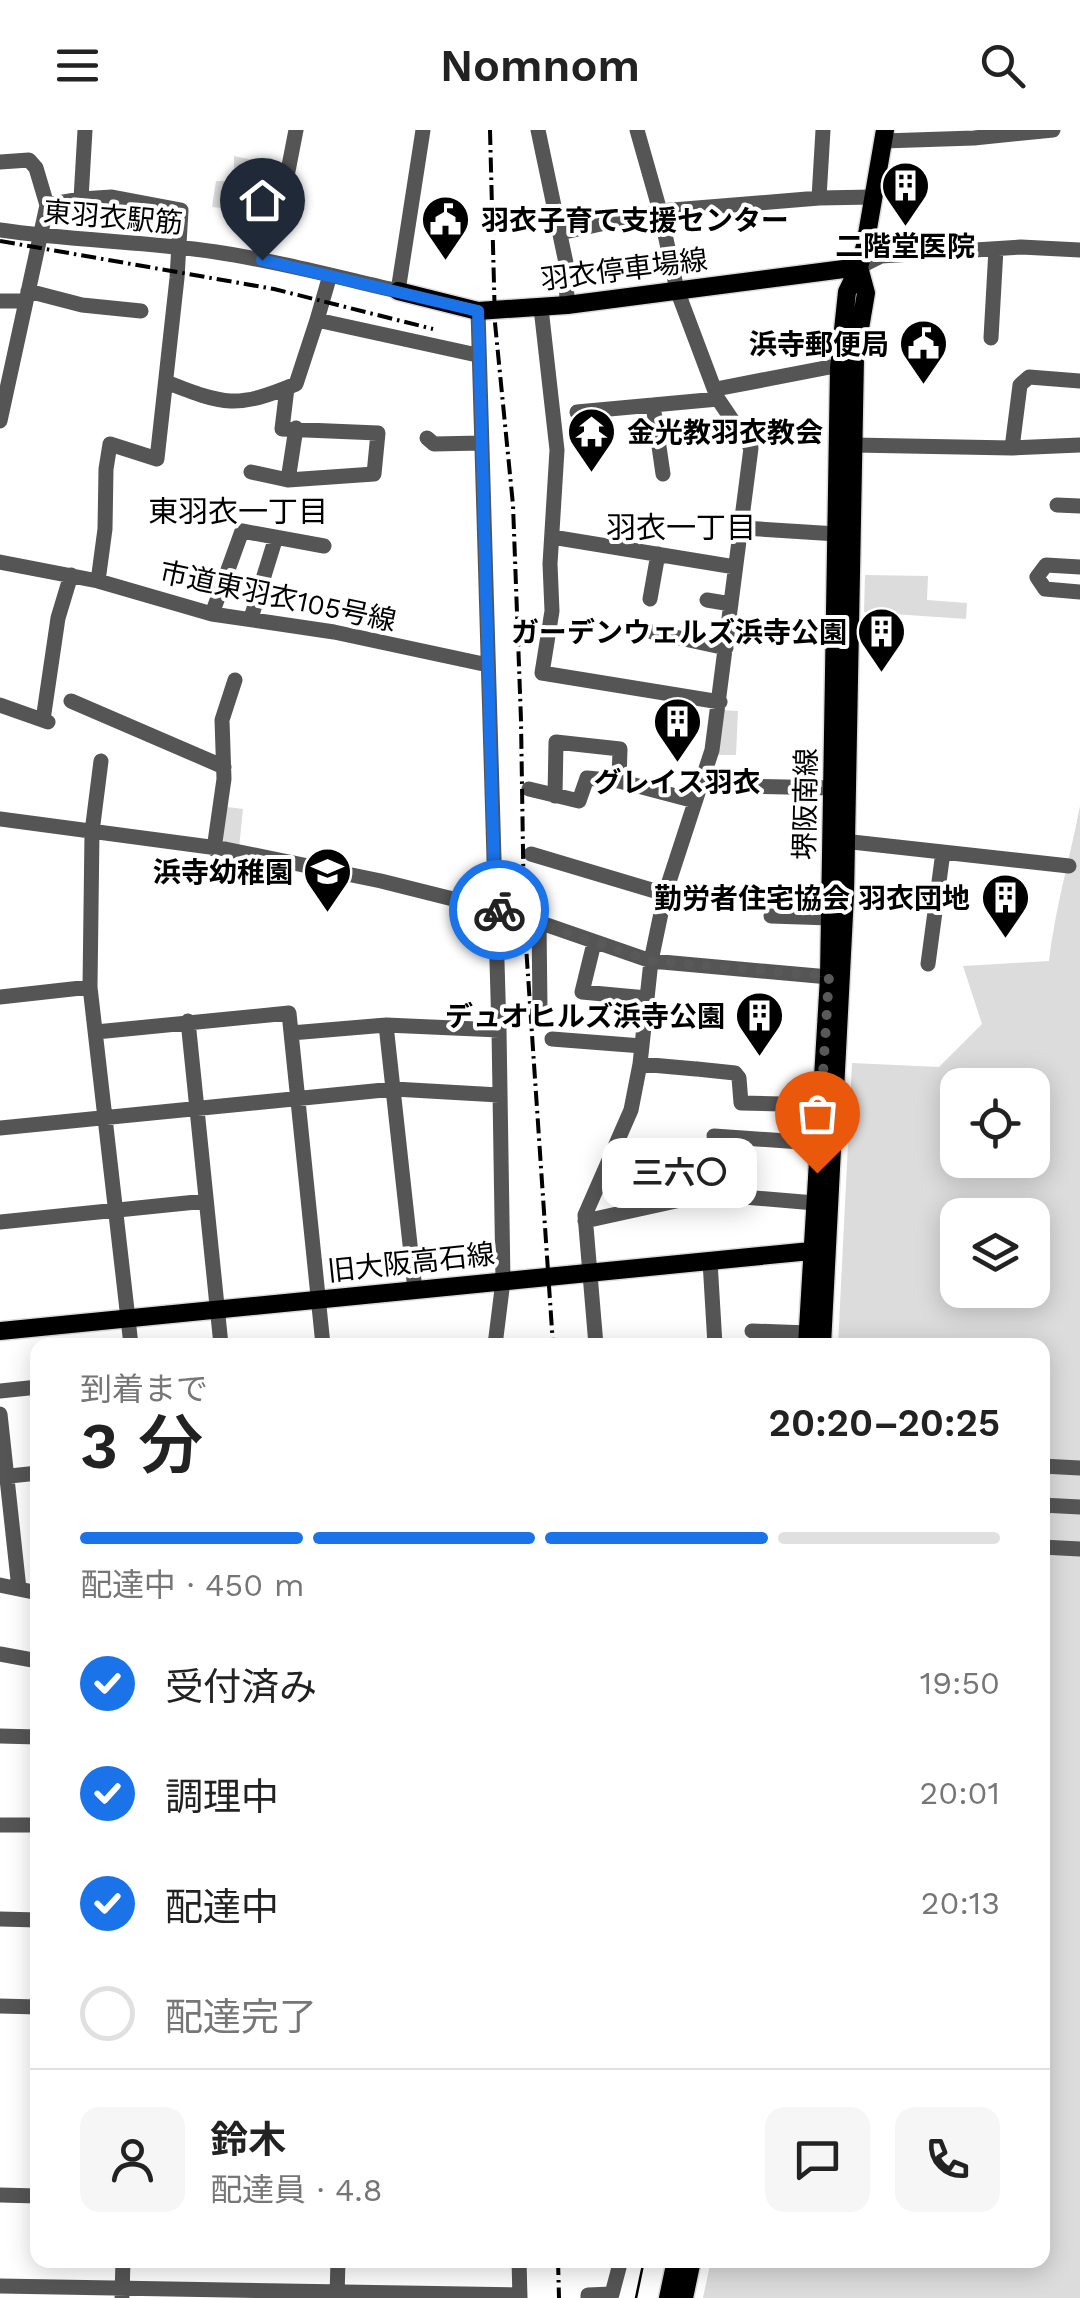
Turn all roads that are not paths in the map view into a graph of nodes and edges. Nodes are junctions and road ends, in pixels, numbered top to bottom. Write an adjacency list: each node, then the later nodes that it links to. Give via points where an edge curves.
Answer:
1 (86, 130): 13 (street)
2 (296, 130): 16 (street)
3 (424, 130): 26 (street)
4 (538, 130): 18 (street)
5 (637, 130): 15 (street)
6 (823, 130): 12 (street)
7 (1053, 130): 8 (street)
8 (996, 133): 9 (street)
9 (884, 136): 11 (main road, 堺阪南線)
10 (0, 162): 14 (street, via 30,160)
11 (873, 197): 12 (street); 23 (main road, 堺阪南線)
12 (819, 198): 15 (street)
13 (81, 200): 14 (street); 20 (street, via 112,197 181,210)
14 (47, 206): 19 (street)
15 (660, 210): 18 (street); 25 (street)
16 (280, 212)
17 (0, 230): 19 (street, 東羽衣駅筋)
18 (560, 233): 29 (street)
19 (42, 236): 20 (street, 東羽衣駅筋); 27 (street)
20 (178, 248): 24 (street, 東羽衣駅筋); 38 (street)
21 (996, 249): 22 (street); 23 (street, via 882,256); 34 (street)
22 (1080, 250)
23 (860, 266): 25 (main road, 羽衣停車場線); 36 (main road, 堺阪南線, via 847,292); 47 (main road, 堺阪南線, via 866,293)
24 (330, 275): 26 (street, 東羽衣駅筋); 33 (street)
25 (677, 290): 29 (main road, 羽衣停車場線); 40 (street)
26 (398, 291): 32 (main road, 羽衣停車場線)
27 (26, 296): 28 (street); 31 (street); 43 (street)
28 (0, 301)
29 (568, 305): 30 (main road, 羽衣停車場線)
30 (541, 308): 32 (main road, 羽衣停車場線); 57 (street, via 558,450)
31 (140, 311)
32 (478, 311): 35 (street)
33 (317, 320): 35 (street); 39 (street, via 296,384)
34 (991, 338)
35 (477, 355): 46 (street)
36 (842, 368): 40 (street); 56 (main road, 堺阪南線)
37 (1080, 381): 49 (street, via 1028,377 1020,384)
38 (166, 382): 39 (street, via 235,404); 65 (street, via 157,459 110,444)
39 (287, 388): 44 (street, via 282,429)
40 (717, 394): 41 (street); 55 (street, via 751,448)
41 (653, 404): 42 (street); 51 (street)
42 (578, 412)
43 (0, 421)
44 (296, 428): 52 (street); 52 (street, via 378,433 374,474)
45 (427, 438): 46 (street, via 434,444)
46 (481, 442): 74 (street)
47 (854, 445): 49 (street); 89 (main road, 堺阪南線)
48 (1080, 445): 49 (street)
49 (1012, 448)
50 (251, 472): 52 (street)
51 (662, 474)
52 (288, 480)
53 (1057, 506): 54 (street)
54 (1080, 506)
55 (743, 528): 56 (street); 62 (street)
56 (836, 534): 83 (main road, 堺阪南線)
57 (552, 537): 60 (street); 77 (street, via 552,612 542,673)
58 (276, 538): 59 (street); 70 (street, via 242,532); 71 (street)
59 (324, 546)
60 (658, 554): 62 (street); 67 (street)
61 (0, 562): 64 (street, 市道東羽衣105号線)
62 (735, 567): 69 (street)
63 (1080, 567): 66 (street, via 1046,565 1037,577 1045,589)
64 (71, 575): 65 (street, 市道東羽衣105号線); 78 (street, via 58,618 46,722)
65 (98, 580): 70 (street, 市道東羽衣105号線)
66 (1080, 592)
67 (650, 599)
68 (708, 600): 69 (street)
69 (731, 604): 73 (street)
70 (212, 614): 71 (street, 市道東羽衣105号線)
71 (251, 618): 74 (street, 市道東羽衣105号線)
72 (663, 638): 73 (street)
73 (726, 648): 77 (street)
74 (488, 664): 95 (street)
75 (235, 680): 80 (street, via 222,720)
76 (71, 701): 80 (street)
77 (720, 702): 82 (street)
78 (0, 704)
79 (101, 761): 88 (street)
80 (224, 766): 90 (street)
81 (618, 781): 85 (street, via 587,778 580,801); 85 (street, via 620,748 556,742); 86 (street)
82 (701, 785): 83 (street); 86 (street)
83 (833, 788): 89 (main road, 堺阪南線)
84 (530, 789): 85 (street)
85 (556, 796)
86 (695, 801): 94 (street)
87 (0, 820): 88 (street)
88 (92, 832): 90 (street); 103 (street)
89 (839, 840): 91 (street); 97 (main road, 堺阪南線); 123 (main road, 堺阪南線)
90 (214, 849): 95 (street)
91 (942, 852): 93 (street); 101 (street)
92 (531, 854): 94 (street)
93 (1069, 866)
94 (665, 894): 100 (street)
95 (495, 908): 98 (street); 109 (street)
96 (771, 916): 97 (street)
97 (830, 918): 102 (main road, 堺阪南線)
98 (539, 924): 99 (street); 106 (street)
99 (594, 944): 100 (street); 105 (street, via 582,992)
100 (651, 961): 102 (street); 105 (street)
101 (928, 964)
102 (829, 976): 118 (main road, 堺阪南線)
103 (90, 987): 104 (street); 110 (street)
104 (0, 997)
105 (647, 998): 113 (street)
106 (540, 1008)
107 (188, 1021): 110 (street); 111 (street, via 289,1013); 119 (street)
108 (386, 1025): 109 (street); 111 (street); 115 (street)
109 (499, 1030): 116 (street)
110 (96, 1032): 120 (street)
111 (292, 1034): 117 (street)
112 (552, 1039): 113 (street)
113 (642, 1046): 114 (street)
114 (640, 1064): 118 (street, via 735,1073 740,1103); 127 (street, via 631,1110)
115 (394, 1089): 116 (street); 117 (street); 133 (street)
116 (499, 1095): 132 (street)
117 (298, 1098): 119 (street); 134 (street)
118 (821, 1105): 123 (main road, 堺阪南線)
119 (196, 1108): 120 (street); 124 (street)
120 (106, 1116): 121 (street); 126 (street)
121 (0, 1128)
122 (714, 1136): 123 (street)
123 (826, 1144): 125 (main road, 堺阪南線); 129 (main road, 堺阪南線)
124 (206, 1201): 126 (street); 135 (street)
125 (815, 1203): 127 (street, via 708,1194); 129 (main road, 堺阪南線)
126 (116, 1210): 128 (street); 136 (street)
127 (586, 1221): 131 (street)
128 (0, 1222)
129 (819, 1250): 130 (main road, 旧大阪高石線); 146 (main road, 堺阪南線)
130 (710, 1261): 131 (main road, 旧大阪高石線); 144 (street)
131 (590, 1272): 132 (main road, 旧大阪高石線); 143 (street)
132 (503, 1281): 133 (main road, 旧大阪高石線); 142 (street)
133 (415, 1290): 134 (main road, 旧大阪高石線)
134 (318, 1299): 135 (main road, 旧大阪高石線); 141 (street)
135 (217, 1310): 136 (main road, 旧大阪高石線); 140 (street)
136 (129, 1320): 137 (main road, 旧大阪高石線); 139 (street)
137 (0, 1331)
138 (752, 1331): 145 (street)
139 (130, 1338)
140 (220, 1338)
141 (322, 1338)
142 (497, 1338)
143 (595, 1338)
144 (715, 1338)
145 (795, 1338)
146 (813, 1338)
147 (30, 1389): 148 (street)
148 (0, 1391)
149 (0, 1414): 153 (street)
150 (1050, 1466): 151 (street)
151 (1080, 1468)
152 (30, 1474): 153 (street)
153 (3, 1477): 159 (street)
154 (1050, 1505): 155 (street)
155 (1080, 1507)
156 (1050, 1547): 157 (street)
157 (1080, 1549)
158 (0, 1585): 159 (street)
159 (19, 1590): 160 (street)
160 (30, 1592)
161 (0, 1654): 162 (street)
162 (30, 1660)
163 (0, 1736): 164 (street)
164 (30, 1737)
165 (0, 1824): 166 (street)
166 (30, 1825)
167 (0, 1919): 168 (street)
168 (30, 1920)
169 (0, 2006): 170 (street)
170 (30, 2007)
171 (0, 2196): 172 (street)
172 (30, 2196)
173 (122, 2268): 180 (street)
174 (338, 2268): 181 (street)
175 (519, 2268): 182 (street)
176 (619, 2268): 183 (street, via 612,2294)
177 (674, 2268): 184 (main road)
178 (690, 2268): 185 (main road)
179 (0, 2286): 180 (street)
180 (122, 2294): 181 (street)
181 (338, 2295): 182 (street)
182 (520, 2297)
183 (588, 2298)
184 (668, 2298)
185 (684, 2298)

